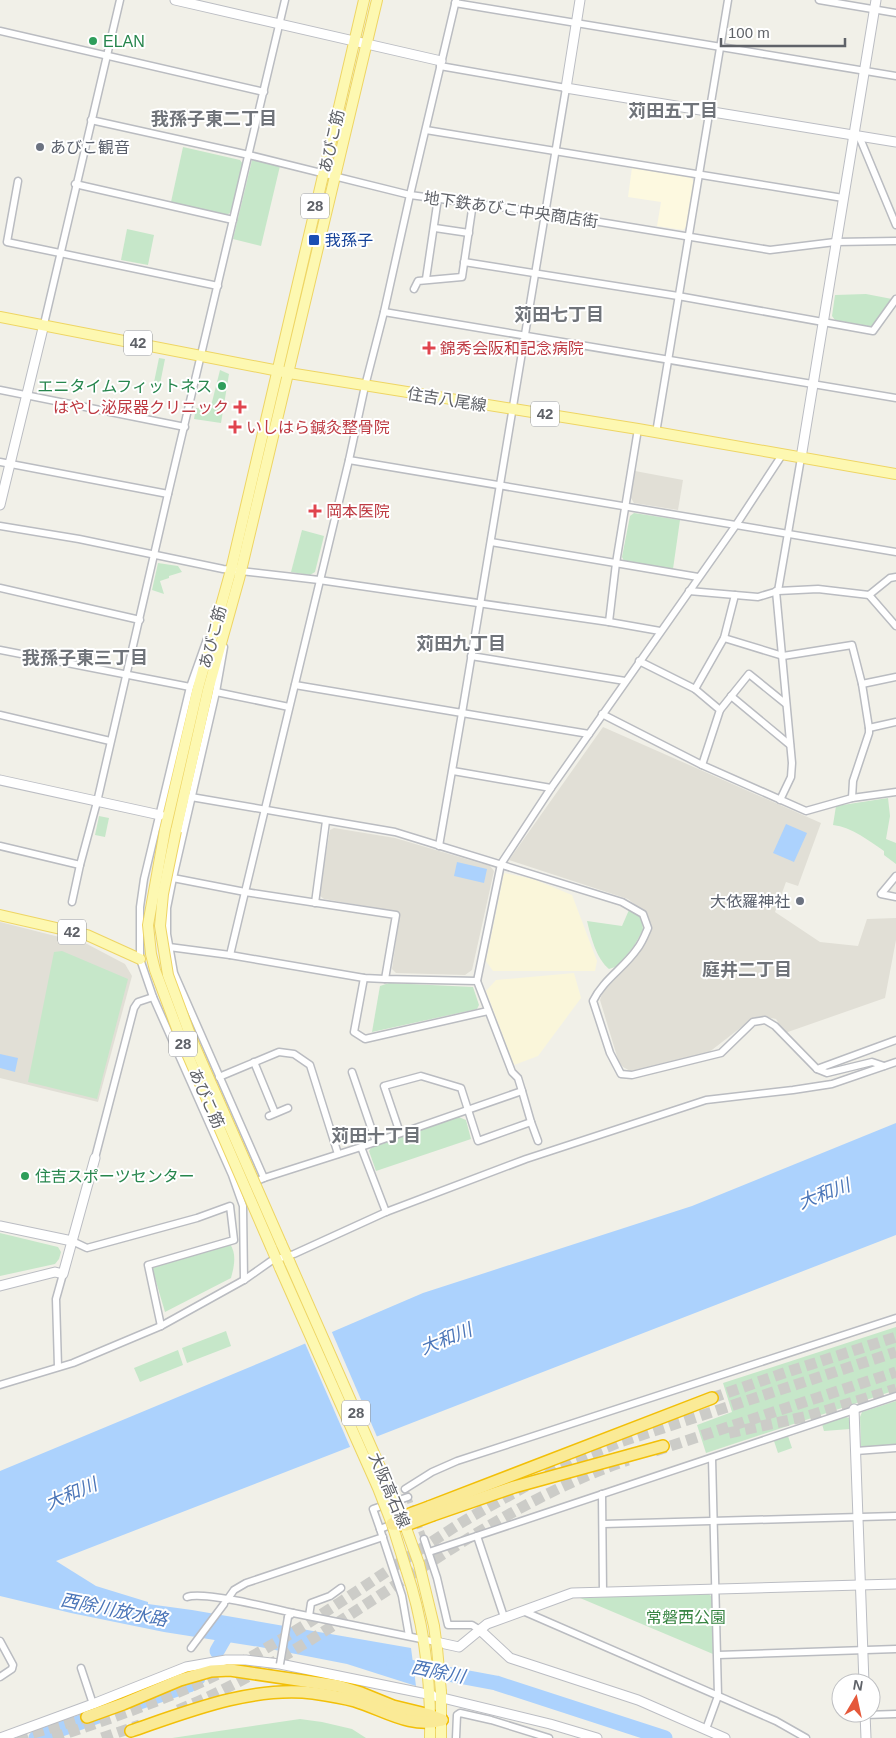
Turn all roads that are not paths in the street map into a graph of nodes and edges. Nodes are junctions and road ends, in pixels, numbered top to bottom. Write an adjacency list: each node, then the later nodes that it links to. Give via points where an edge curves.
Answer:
1 (120, 0): 18 (street)
2 (175, 0): 13 (street)
3 (285, 0): 13 (street)
4 (364, 0): 15 (main road, あびこ筋 / 28)
5 (377, 0): 16 (main road, あびこ筋 / 28)
6 (580, 0): 12 (street)
7 (728, 0): 17 (street)
8 (819, 0): 10 (street)
9 (456, 1): 12 (street); 19 (street)
10 (875, 5): 11 (street); 20 (street)
11 (896, 13)
12 (576, 23): 17 (street); 22 (street)
13 (279, 24): 15 (street); 23 (street)
14 (0, 31): 18 (street)
15 (354, 42): 16 (street); 31 (main road, あびこ筋 / 28)
16 (366, 45): 19 (street); 33 (main road, あびこ筋 / 28)
17 (720, 48): 20 (street); 24 (street)
18 (107, 55): 23 (street); 25 (street)
19 (440, 63): 22 (street); 26 (street)
20 (865, 71): 21 (street); 27 (street)
21 (896, 76)
22 (566, 88): 24 (street); 29 (street)
23 (264, 92): 30 (street)
24 (709, 111): 27 (street); 32 (street)
25 (92, 120): 30 (street, 地下鉄あびこ中央商店街); 35 (street)
26 (426, 130): 29 (street); 36 (street)
27 (856, 136): 28 (street); 38 (street); 42 (street)
28 (896, 142)
29 (555, 150): 32 (street); 40 (street)
30 (250, 155): 31 (street, 地下鉄あびこ中央商店街); 41 (street)
31 (323, 173): 33 (street, 地下鉄あびこ中央商店街); 65 (main road, あびこ筋 / 28)
32 (699, 175): 38 (street); 45 (street)
33 (335, 176): 36 (street, 地下鉄あびこ中央商店街); 66 (main road, あびこ筋 / 28)
34 (18, 181): 47 (street)
35 (75, 184): 41 (street); 50 (street)
36 (410, 195): 37 (street, 地下鉄あびこ中央商店街); 58 (street)
37 (438, 198): 39 (street, 地下鉄あびこ中央商店街); 43 (street)
38 (843, 198): 48 (street)
39 (473, 203): 40 (street, 地下鉄あびこ中央商店街); 44 (street)
40 (545, 212): 45 (street, 地下鉄あびこ中央商店街); 52 (street)
41 (233, 220): 54 (street)
42 (896, 225)
43 (435, 228): 44 (street); 53 (street)
44 (469, 233): 51 (street)
45 (688, 237): 48 (street, 地下鉄あびこ中央商店街, via 770,250); 56 (street)
46 (896, 240): 48 (street, 地下鉄あびこ中央商店街)
47 (7, 242): 49 (street); 50 (street)
48 (836, 242): 60 (street)
49 (0, 247)
50 (60, 254): 54 (street); 61 (street)
51 (464, 262): 52 (street); 53 (street, via 462,276)
52 (534, 274): 56 (street); 62 (street)
53 (426, 279): 55 (street, via 418,281)
54 (218, 286): 63 (street)
55 (414, 289)
56 (678, 296): 60 (street); 64 (street)
57 (896, 299): 60 (street, via 873,331)
58 (384, 312): 62 (street); 68 (street)
59 (0, 317): 61 (main road, 住吉八尾線 / 42)
60 (823, 322): 67 (street)
61 (44, 324): 63 (main road, 住吉八尾線 / 42); 70 (street)
62 (525, 337): 64 (street); 72 (street)
63 (201, 356): 65 (main road, 住吉八尾線 / 42); 73 (street)
64 (668, 359): 67 (street); 75 (street)
65 (276, 371): 66 (main road, 住吉八尾線 / 42); 93 (main road, あびこ筋 / 28)
66 (289, 373): 68 (main road, 住吉八尾線 / 42); 93 (main road, あびこ筋 / 28)
67 (813, 384): 71 (street); 77 (street)
68 (365, 386): 72 (main road, 住吉八尾線 / 42); 78 (street)
69 (0, 390): 70 (street)
70 (27, 395): 73 (street); 80 (street)
71 (896, 398)
72 (513, 409): 74 (main road, 住吉八尾線 / 42); 82 (street)
73 (185, 426): 83 (street)
74 (638, 430): 75 (main road, 住吉八尾線 / 42); 85 (street)
75 (656, 433): 76 (main road, 住吉八尾線 / 42)
76 (782, 455): 77 (main road, 住吉八尾線 / 42); 86 (street)
77 (801, 458): 81 (main road, 住吉八尾線 / 42); 88 (street)
78 (349, 460): 82 (street); 96 (street)
79 (0, 462): 80 (street)
80 (10, 464): 83 (street); 84 (street)
81 (896, 474)
82 (499, 486): 85 (street); 89 (street)
83 (168, 494): 91 (street)
84 (0, 505)
85 (626, 506): 86 (street); 92 (street)
86 (736, 525): 88 (street); 94 (street)
87 (0, 526): 91 (street)
88 (788, 534): 90 (street); 99 (street)
89 (491, 542): 92 (street); 103 (street)
90 (896, 552)
91 (155, 555): 93 (street); 105 (street)
92 (616, 564): 94 (street); 106 (street)
93 (236, 571): 96 (street); 102 (main road, あびこ筋 / 28); 104 (main road, あびこ筋 / 28)
94 (698, 577): 98 (street)
95 (896, 577): 101 (street)
96 (319, 580): 103 (street); 118 (street)
97 (0, 588): 105 (street)
98 (688, 591): 100 (street); 108 (street)
99 (777, 591): 100 (street, via 758,597); 101 (street, via 818,589); 112 (street)
100 (735, 595): 109 (street)
101 (869, 595): 107 (street)
102 (222, 603): 119 (street); 146 (main road, あびこ筋 / 28, via 198,688)
103 (480, 604): 106 (street); 111 (street)
104 (231, 614): 121 (street); 146 (main road, あびこ筋 / 28)
105 (140, 620): 114 (street)
106 (609, 622): 108 (street)
107 (896, 626)
108 (660, 631): 113 (street)
109 (724, 638): 112 (street); 120 (street)
110 (0, 650): 114 (street)
111 (471, 656): 116 (street); 126 (street)
112 (783, 656): 117 (street, via 852,645); 123 (street)
113 (639, 661): 116 (street); 120 (street)
114 (126, 675): 119 (street); 132 (street)
115 (896, 677): 117 (street)
116 (625, 681): 127 (street)
117 (862, 684): 130 (street)
118 (295, 686): 124 (street); 126 (street)
119 (190, 687): 144 (street)
120 (695, 689): 125 (street)
121 (216, 692): 124 (street); 139 (street)
122 (731, 696): 123 (street, via 749,674); 125 (street); 133 (street)
123 (786, 704): 133 (street)
124 (289, 707): 143 (street)
125 (720, 710): 134 (street)
126 (462, 713): 131 (street); 135 (street)
127 (602, 714): 131 (street); 134 (street)
128 (0, 715): 132 (street)
129 (896, 722): 130 (street)
130 (869, 728): 140 (street, via 853,781)
131 (589, 734): 137 (street)
132 (110, 741): 142 (street)
133 (790, 745): 141 (street, via 791,777)
134 (702, 765): 141 (street)
135 (453, 771): 137 (street); 148 (street)
136 (0, 780): 142 (street)
137 (551, 788): 149 (street)
138 (896, 792): 140 (street)
139 (191, 797): 143 (street); 152 (street)
140 (852, 798): 141 (street, via 806,811)
141 (780, 800)
142 (97, 802): 144 (street); 150 (street)
143 (265, 810): 145 (street); 153 (street)
144 (160, 815): 157 (street)
145 (326, 821): 148 (street, via 395,832); 156 (street)
146 (170, 830): 193 (main road, あびこ筋 / 28, bridge, via 160,926 168,975 192,1040); 194 (main road, あびこ筋 / 28, bridge, via 148,925 151,954 182,1042)
147 (0, 846): 150 (street)
148 (439, 846): 149 (street)
149 (501, 864): 166 (street); 175 (street, via 622,902 643,914 648,928 637,950 612,975 593,1001 610,1054 621,1074 632,1075 721,1053 753,1022 764,1020 775,1026)
150 (80, 865): 155 (street)
151 (896, 876): 154 (street, via 881,894)
152 (173, 878): 153 (street); 158 (street)
153 (245, 892): 156 (street); 161 (street)
154 (896, 897)
155 (72, 902)
156 (316, 903): 165 (street, via 396,915)
157 (140, 907): 158 (street, via 149,902); 162 (street)
158 (167, 908): 160 (street)
159 (0, 915): 162 (main road, 42, via 87,935)
160 (169, 947): 161 (street); 163 (street)
161 (230, 955): 164 (street)
162 (140, 959): 163 (street); 167 (street)
163 (174, 973): 169 (street)
164 (364, 978): 165 (street); 168 (street, via 354,1032 365,1039)
165 (385, 979): 166 (street)
166 (477, 981): 168 (street)
167 (153, 997): 171 (street); 187 (street, via 138,1002 134,1008)
168 (488, 1011): 178 (street)
169 (199, 1032): 171 (street, via 197,1042 182,1048); 177 (street)
170 (896, 1040): 175 (street)
171 (174, 1045): 189 (street)
172 (254, 1062): 177 (street); 179 (street, via 272,1115); 186 (street, via 279,1052 294,1054 310,1065)
173 (896, 1062): 174 (street)
174 (884, 1066): 175 (street, via 872,1062 827,1073); 190 (street, via 832,1084 706,1100 526,1159)
175 (817, 1069)
176 (352, 1072): 184 (street, via 352,1081)
177 (219, 1077): 188 (street)
178 (522, 1091): 180 (street); 181 (street)
179 (288, 1108)
180 (468, 1109): 181 (street, via 478,1141); 182 (street); 182 (street, via 461,1088 421,1076 384,1086)
181 (532, 1122): 183 (street)
182 (400, 1133): 184 (street)
183 (538, 1141)
184 (376, 1142): 185 (street)
185 (362, 1147): 186 (street); 190 (street)
186 (338, 1154): 188 (street)
187 (95, 1158): 192 (street)
188 (264, 1178): 189 (street)
189 (238, 1189): 196 (street, via 243,1206)
190 (386, 1212): 193 (street)
191 (0, 1226): 192 (street)
192 (72, 1242): 195 (street); 199 (street, via 87,1248 230,1206 234,1240 148,1265)
193 (289, 1260): 194 (street); 216 (main road, 大阪高石線 / 28, bridge)
194 (278, 1263): 196 (street); 218 (main road, 大阪高石線 / 28, bridge)
195 (63, 1274): 197 (street, via 55,1272); 200 (street, via 56,1299)
196 (244, 1280): 199 (street)
197 (0, 1286)
198 (896, 1318): 209 (street, via 457,1461)
199 (161, 1326): 200 (street)
200 (58, 1367): 201 (street)
201 (0, 1385)
202 (896, 1396): 204 (street)
203 (712, 1398): 212 (highway)
204 (854, 1409): 207 (street); 208 (street)
205 (663, 1446): 212 (highway)
206 (896, 1448): 207 (street)
207 (856, 1451): 215 (street)
208 (712, 1458): 210 (street); 217 (street)
209 (405, 1489)
210 (602, 1494): 219 (street); 221 (street)
211 (408, 1497): 220 (street, via 373,1509)
212 (431, 1511): 216 (highway, bridge)
213 (415, 1516): 220 (street)
214 (896, 1516): 215 (street)
215 (858, 1517): 217 (street); 226 (street)
216 (404, 1521): 218 (highway, bridge); 240 (main road, 大阪高石線 / 28, bridge)
217 (714, 1521): 219 (street); 228 (street)
218 (392, 1524): 239 (main road, 大阪高石線 / 28, bridge, via 414,1593)
219 (602, 1524): 229 (street)
220 (380, 1529): 222 (street)
221 (477, 1536): 224 (street); 235 (street)
222 (383, 1537): 231 (street, via 246,1582 234,1590); 237 (street, via 402,1596)
223 (424, 1539): 224 (street)
224 (429, 1552): 236 (street, via 448,1625 472,1625)
225 (896, 1584): 226 (street)
226 (860, 1585): 228 (street); 243 (street)
227 (341, 1588): 234 (street, via 311,1603)
228 (716, 1588): 229 (street); 244 (street)
229 (603, 1592): 232 (street, via 572,1592)
230 (187, 1597): 231 (street, via 208,1596)
231 (226, 1602): 233 (street); 241 (street)
232 (522, 1610): 235 (street); 251 (street)
233 (291, 1615): 234 (street); 245 (street, bridge)
234 (309, 1616): 237 (street)
235 (504, 1617): 236 (street)
236 (480, 1630): 240 (street, via 459,1647); 259 (street, via 510,1658 638,1700)
237 (409, 1636): 239 (street)
238 (0, 1641): 248 (street, via 13,1666)
239 (423, 1642): 240 (street); 249 (main road, 大阪高石線 / 28)
240 (437, 1645): 250 (main road, 大阪高石線 / 28, bridge)
241 (191, 1648)
242 (896, 1649): 243 (street)
243 (862, 1650): 244 (street); 247 (street)
244 (718, 1655): 251 (street)
245 (280, 1664): 249 (street); 252 (street, via 246,1660 204,1663)
246 (82, 1668): 252 (street)
247 (863, 1673)
248 (0, 1677)
249 (429, 1692): 250 (street); 256 (main road, 大阪高石線 / 28)
250 (442, 1695): 257 (main road, 大阪高石線 / 28); 267 (street)
251 (718, 1696): 259 (street); 269 (street)
252 (93, 1704): 262 (street)
253 (881, 1714): 254 (street)
254 (896, 1714)
255 (87, 1717): 256 (highway, via 190,1677 230,1670 338,1686)
256 (430, 1719): 257 (highway); 260 (highway, via 405,1720 341,1698 283,1692 221,1701); 263 (main road, 大阪高石線 / 28)
257 (442, 1720): 264 (main road, 大阪高石線 / 28)
258 (865, 1723): 270 (street)
259 (706, 1729): 268 (street)
260 (131, 1731)
261 (531, 1735): 265 (street, via 460,1713 457,1715); 266 (street)
262 (0, 1738)
263 (430, 1738)
264 (442, 1738)
265 (456, 1738)
266 (549, 1738)
267 (597, 1738)
268 (725, 1738)
269 (806, 1738)
270 (866, 1738)

